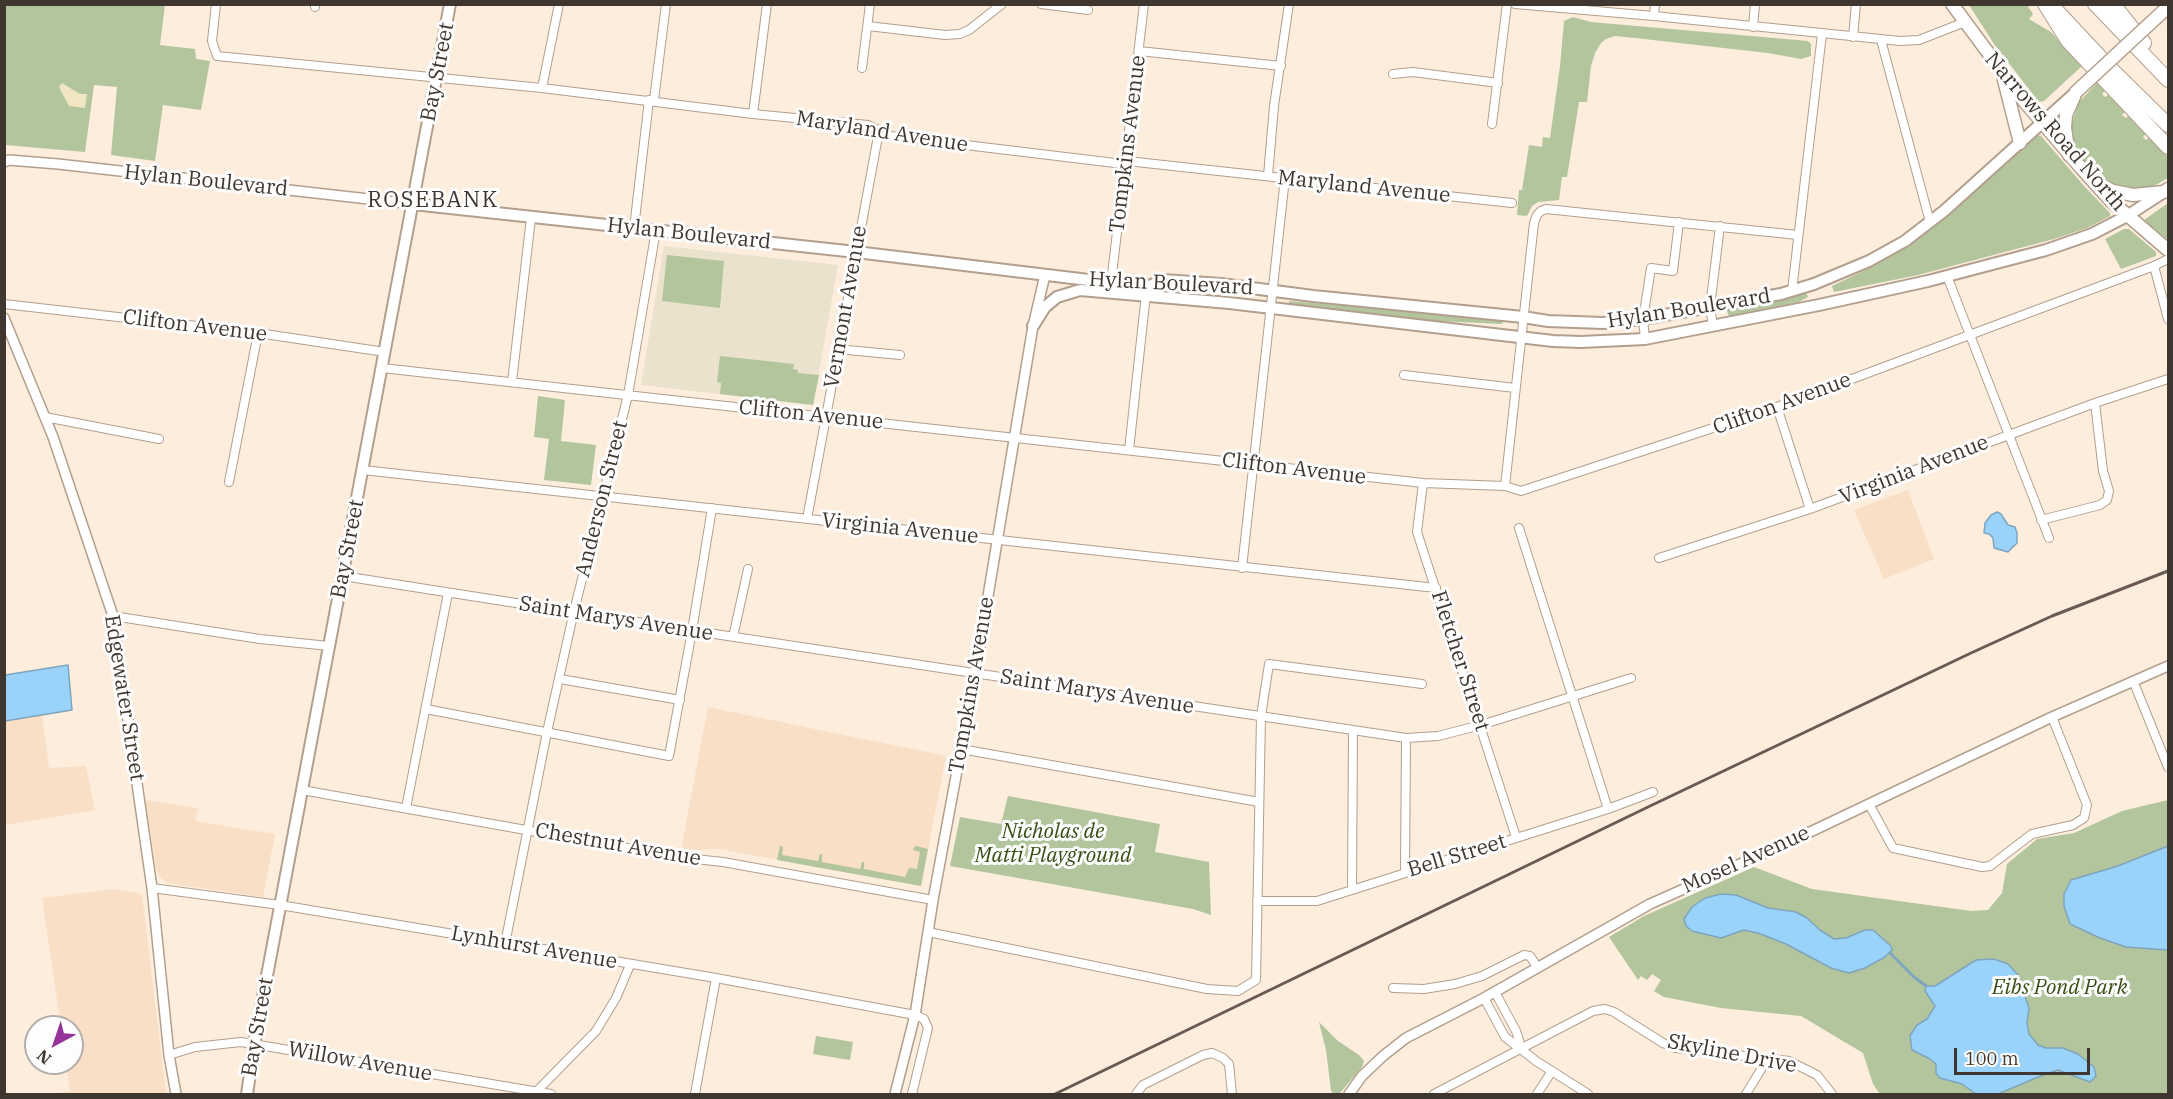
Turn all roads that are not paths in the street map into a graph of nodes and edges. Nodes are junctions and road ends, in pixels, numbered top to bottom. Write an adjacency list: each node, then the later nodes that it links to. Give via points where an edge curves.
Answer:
1 (216, 4): 39 (street, Maryland Avenue, via 212,41 217,56)
2 (450, 4): 39 (main road, Bay Street)
3 (559, 4): 42 (street)
4 (666, 4): 44 (street)
5 (767, 4): 45 (street)
6 (870, 4): 28 (street)
7 (1002, 4): 28 (street, via 960,34)
8 (1041, 4): 21 (street)
9 (1144, 4): 33 (street, Tompkins Avenue)
10 (1289, 4): 34 (street)
11 (1507, 4): 41 (street)
12 (1515, 4): 22 (street)
13 (1655, 4): 25 (street)
14 (1755, 4): 29 (street)
15 (1856, 4): 31 (street)
16 (1952, 4): 27 (main road, Narrows Road North)
17 (2045, 4): 51 (highway, via 2068,41)
18 (2050, 4): 48 (highway)
19 (2095, 4): 40 (highway)
20 (2113, 4): 36 (highway)
21 (1059, 6): 24 (street)
22 (1555, 6): 25 (street)
23 (2169, 7): 26 (main road, Hylan Boulevard)
24 (1088, 10)
25 (1654, 16): 29 (street)
26 (2163, 16): 43 (main road, Hylan Boulevard, bridge)
27 (1965, 22): 32 (street, via 1919,40); 37 (main road, Narrows Road North)
28 (868, 26): 35 (street)
29 (1753, 27): 30 (street)
30 (1822, 34): 31 (street); 68 (street)
31 (1853, 37): 32 (street)
32 (1881, 40): 64 (street)
33 (1139, 51): 34 (street); 53 (street, Tompkins Avenue)
34 (1281, 66): 55 (street)
35 (862, 68)
36 (2169, 68)
37 (2002, 73): 46 (main road, Narrows Road North); 50 (main road)
38 (1393, 74): 41 (street, via 1413,72)
39 (437, 77): 42 (street, Maryland Avenue); 60 (main road, Bay Street)
40 (2169, 80)
41 (1498, 83): 47 (street)
42 (542, 88): 44 (street, Maryland Avenue)
43 (2076, 92): 46 (main road, Hylan Boulevard); 52 (main road, via 2066,115)
44 (651, 100): 45 (street, Maryland Avenue); 66 (street)
45 (753, 114): 49 (street, Maryland Avenue, via 868,125)
46 (2042, 123): 50 (main road, Hylan Boulevard); 52 (main road, Narrows Road North)
47 (1492, 124)
48 (2169, 125)
49 (879, 130): 53 (street, Maryland Avenue, via 891,136 1115,163); 70 (street, Vermont Avenue)
50 (2020, 142): 64 (main road, Hylan Boulevard)
51 (2169, 147)
52 (2069, 155): 57 (main road, Narrows Road North)
53 (1127, 161): 55 (street, Maryland Avenue); 75 (street, Tompkins Avenue)
54 (4, 162): 60 (street, Hylan Boulevard, via 58,164)
55 (1268, 176): 56 (street, Maryland Avenue)
56 (1285, 178): 59 (street, Maryland Avenue); 77 (street)
57 (2091, 180): 58 (main road, via 2126,194); 61 (main road, Narrows Road North)
58 (2166, 191): 61 (main road, Hylan Boulevard)
59 (1512, 203)
60 (413, 204): 62 (main road, Hylan Boulevard); 93 (main road, Bay Street)
61 (2127, 216): 69 (main road, Narrows Road North); 74 (main road, Hylan Boulevard, via 2076,241)
62 (531, 218): 66 (main road, Hylan Boulevard); 98 (street)
63 (1679, 222): 65 (street); 82 (street, via 1546,209 1534,223); 84 (street, via 1672,271 1651,268)
64 (1930, 222): 78 (main road, Hylan Boulevard, via 1876,257)
65 (1719, 226): 68 (street); 81 (street)
66 (634, 228): 67 (main road, Hylan Boulevard)
67 (656, 230): 70 (main road, Hylan Boulevard); 100 (street, Anderson Street)
68 (1798, 235): 78 (street)
69 (2169, 250)
70 (856, 252): 73 (main road, Hylan Boulevard); 92 (street, Vermont Avenue)
71 (2169, 259): 72 (street, Clifton Avenue)
72 (2154, 266): 85 (street); 89 (street, Clifton Avenue)
73 (1045, 275): 75 (main road, Hylan Boulevard); 86 (street, Tompkins Avenue)
74 (1947, 276): 87 (main road, Hylan Boulevard); 89 (street)
75 (1111, 282): 76 (main road, Hylan Boulevard)
76 (1147, 291): 77 (main road, Hylan Boulevard, via 1162,280); 80 (main road, Hylan Boulevard); 86 (main road, via 1121,295 1069,292 1045,307); 108 (street)
77 (1272, 291): 80 (street); 82 (main road, Hylan Boulevard)
78 (1792, 291): 81 (main road, Hylan Boulevard)
79 (4, 304): 88 (street, Clifton Avenue)
80 (1270, 308): 90 (main road, Hylan Boulevard); 109 (street)
81 (1710, 308): 84 (main road, Hylan Boulevard); 87 (street)
82 (1523, 317): 84 (main road, Hylan Boulevard, via 1588,323); 90 (street)
83 (4, 318): 103 (street, Edgewater Street)
84 (1643, 319): 91 (street)
85 (2169, 319)
86 (1033, 326): 106 (street, Tompkins Avenue)
87 (1713, 326): 91 (main road, Hylan Boulevard)
88 (258, 333): 93 (street, Clifton Avenue); 111 (street)
89 (1969, 334): 102 (street, Clifton Avenue); 105 (street)
90 (1521, 336): 91 (main road, Hylan Boulevard, via 1581,342); 99 (street)
91 (1645, 339)
92 (837, 349): 94 (street); 104 (street, Vermont Avenue)
93 (385, 352): 95 (main road, Bay Street)
94 (900, 354)
95 (382, 368): 98 (street, Clifton Avenue); 110 (main road, Bay Street)
96 (1404, 375): 99 (street)
97 (2169, 379): 101 (street, Virginia Avenue)
98 (512, 382): 100 (street, Clifton Avenue)
99 (1515, 387): 113 (street)
100 (628, 395): 104 (street, Clifton Avenue); 114 (street, Anderson Street)
101 (2095, 403): 105 (street, Virginia Avenue); 118 (street, via 2109,491 2107,500)
102 (1777, 408): 113 (street, Clifton Avenue, via 1521,491); 116 (street)
103 (45, 417): 107 (street); 129 (street, Edgewater Street)
104 (826, 417): 106 (street, Clifton Avenue); 117 (street, Vermont Avenue)
105 (2008, 435): 116 (street, Virginia Avenue); 118 (street)
106 (1014, 438): 108 (street, Clifton Avenue); 121 (street, Tompkins Avenue)
107 (159, 439)
108 (1129, 450): 109 (street, Clifton Avenue)
109 (1253, 464): 112 (street, Clifton Avenue); 123 (street)
110 (363, 470): 114 (street, Virginia Avenue); 125 (main road, Bay Street)
111 (229, 482)
112 (1423, 483): 113 (street, Clifton Avenue); 126 (street, Fletcher Street, via 1417,532)
113 (1505, 486)
114 (603, 496): 115 (street, Virginia Avenue); 128 (street, Anderson Street)
115 (712, 508): 117 (street, Virginia Avenue); 130 (street)
116 (1810, 509): 122 (street, Virginia Avenue)
117 (807, 519): 121 (street, Virginia Avenue)
118 (2041, 520): 120 (street)
119 (1519, 528): 139 (street)
120 (2049, 538)
121 (997, 540): 123 (street, Virginia Avenue); 134 (street, Tompkins Avenue)
122 (1659, 558)
123 (1242, 568): 126 (street, Virginia Avenue)
124 (748, 569): 131 (street)
125 (343, 576): 127 (street, Saint Marys Avenue); 132 (main road, Bay Street)
126 (1436, 588): 144 (street, Fletcher Street)
127 (448, 593): 128 (street, Saint Marys Avenue); 141 (street)
128 (574, 611): 130 (street, Saint Marys Avenue); 136 (street, Anderson Street)
129 (113, 616): 132 (street); 159 (street, Edgewater Street)
130 (692, 631): 131 (street, Saint Marys Avenue); 140 (street)
131 (733, 637): 134 (street, Saint Marys Avenue)
132 (329, 646): 150 (main road, Bay Street)
133 (2169, 666): 137 (street, Mosel Avenue)
134 (975, 674): 142 (street, Saint Marys Avenue); 148 (street, Tompkins Avenue)
135 (1631, 678): 139 (street, Saint Marys Avenue)
136 (560, 679): 140 (street); 146 (street, Anderson Street)
137 (2134, 683): 143 (street, Mosel Avenue); 149 (street)
138 (1422, 684): 142 (street, via 1269,664)
139 (1573, 696): 144 (street, Saint Marys Avenue); 155 (street)
140 (680, 700): 146 (street, via 669,756)
141 (426, 709): 146 (street); 154 (street)
142 (1261, 716): 145 (street, Saint Marys Avenue); 152 (street)
143 (2052, 717): 153 (street, Mosel Avenue); 153 (street, via 2087,806 2085,818 2073,825 2032,834 1990,866 1893,848)
144 (1481, 725): 147 (street, Saint Marys Avenue, via 1438,736); 157 (street, Fletcher Street)
145 (1353, 731): 147 (street, Saint Marys Avenue); 160 (street)
146 (547, 732): 156 (street, Anderson Street)
147 (1406, 738): 158 (street)
148 (961, 749): 152 (street); 161 (street, Tompkins Avenue)
149 (2168, 763)
150 (302, 790): 154 (street, Chestnut Avenue); 163 (main road, Bay Street)
151 (1653, 792): 155 (street, Bell Street)
152 (1259, 802): 162 (street)
153 (1869, 804): 167 (street, Mosel Avenue, via 1650,904)
154 (406, 808): 156 (street, Chestnut Avenue)
155 (1608, 809): 157 (street, Bell Street)
156 (527, 829): 161 (street, Chestnut Avenue); 165 (street, Anderson Street)
157 (1516, 837): 158 (street, Bell Street)
158 (1405, 872): 160 (street, Bell Street)
159 (152, 888): 163 (street, Lynhurst Avenue); 175 (street, Edgewater Street)
160 (1352, 889): 162 (street, Bell Street, via 1317,901)
161 (933, 900): 164 (street, Tompkins Avenue)
162 (1257, 901): 164 (street, via 1256,980 1238,991 1207,989)
163 (280, 905): 165 (street, Lynhurst Avenue); 173 (main road, Bay Street)
164 (928, 932): 172 (street, Tompkins Avenue)
165 (506, 944): 166 (street, Lynhurst Avenue)
166 (630, 965): 168 (street, Lynhurst Avenue); 178 (street, via 596,1031)
167 (1538, 968): 169 (street, via 1530,956 1524,955 1482,976 1455,984); 170 (street, Mosel Avenue)
168 (716, 978): 172 (street, Lynhurst Avenue); 182 (street)
169 (1393, 988)
170 (1495, 992): 171 (street, Mosel Avenue); 174 (street)
171 (1484, 998): 174 (street, via 1505,1037); 187 (street, Mosel Avenue, via 1406,1038 1362,1076)
172 (915, 1015): 183 (street, Tompkins Avenue); 184 (street, via 924,1019 928,1029)
173 (254, 1044): 175 (street, Willow Avenue, via 195,1047); 178 (street, Willow Avenue); 180 (main road, Bay Street)
174 (1522, 1050): 176 (street, Skyline Drive, via 1593,1011 1605,1009 1676,1047); 177 (street); 188 (street, Skyline Drive)
175 (169, 1055): 179 (street, Edgewater Street)
176 (1768, 1058): 191 (street); 192 (street, Skyline Drive, via 1799,1065 1820,1078)
177 (1552, 1071): 189 (street); 190 (street)
178 (537, 1092): 181 (street, Willow Avenue)
179 (176, 1095)
180 (247, 1095)
181 (551, 1095)
182 (694, 1095)
183 (895, 1095)
184 (912, 1095)
185 (1136, 1095): 186 (street, via 1143,1085 1212,1053 1229,1064)
186 (1232, 1095)
187 (1349, 1095)
188 (1434, 1095)
189 (1537, 1095)
190 (1588, 1095)
191 (1746, 1095)
192 (1832, 1095)

